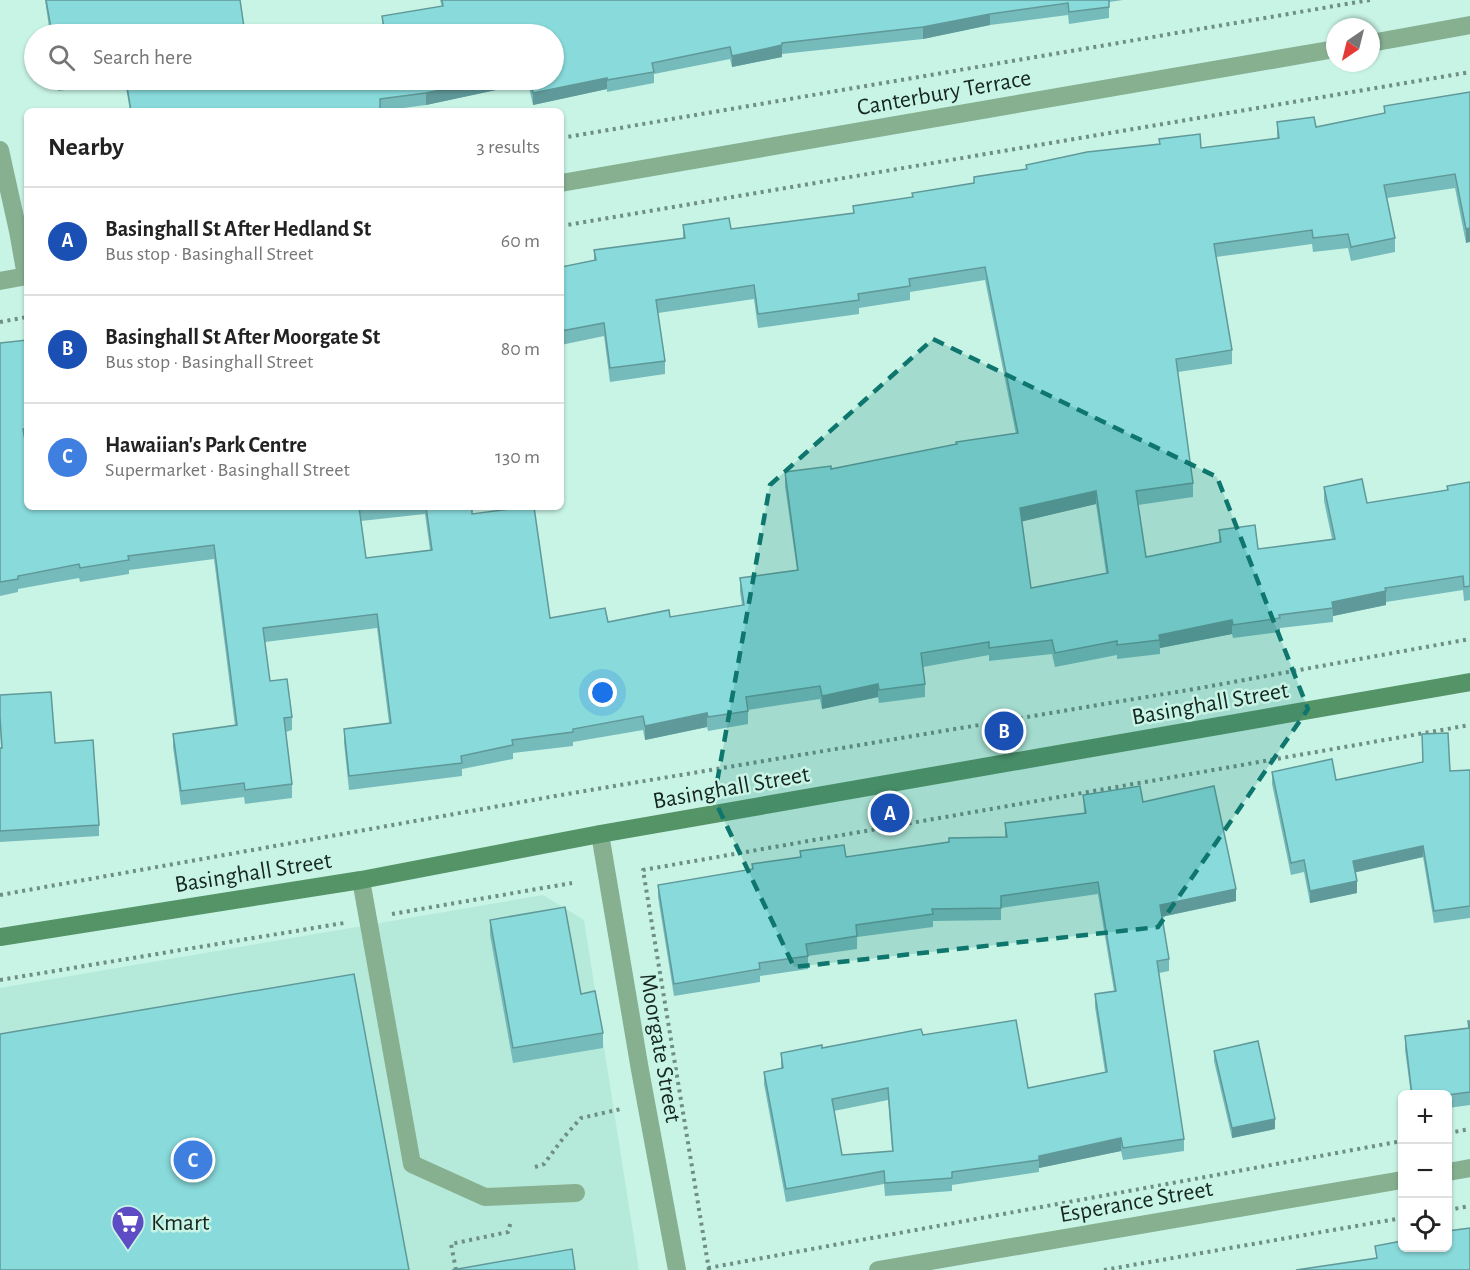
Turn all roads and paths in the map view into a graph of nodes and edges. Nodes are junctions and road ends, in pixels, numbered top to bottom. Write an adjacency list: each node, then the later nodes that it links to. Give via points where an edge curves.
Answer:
1 (1370, 0): 6 (path)
2 (1470, 25): 3 (street)
3 (1380, 41)
4 (1326, 51): 8 (street, Canterbury Terrace)
5 (1470, 72): 9 (path)
6 (564, 137)
7 (0, 150): 10 (street)
8 (564, 182)
9 (564, 225)
10 (24, 261)
11 (24, 277): 12 (street)
12 (0, 281)
13 (24, 318): 14 (path)
14 (0, 322)
15 (1470, 639): 21 (path)
16 (1470, 682): 18 (street, Basinghall Street)
17 (1470, 725): 37 (path, via 643,870)
18 (600, 834): 19 (street, Basinghall Street); 39 (street, Moorgate Street)
19 (361, 880): 22 (street); 23 (street, Basinghall Street)
20 (572, 883): 22 (path)
21 (0, 896)
22 (368, 919): 24 (path); 33 (street, via 412,1164 485,1197)
23 (0, 937)
24 (0, 980)
25 (621, 1109): 33 (path, via 581,1118 544,1164 530,1168)
26 (1470, 1129): 27 (path)
27 (1452, 1132)
28 (1398, 1142): 37 (path)
29 (1470, 1168): 30 (street)
30 (1452, 1171)
31 (1398, 1181): 40 (street, Esperance Street)
32 (576, 1193): 33 (street)
33 (518, 1195): 38 (path, via 508,1232 451,1244)
34 (1470, 1206): 35 (path)
35 (1452, 1209)
36 (1398, 1219): 41 (path)
37 (709, 1269): 39 (path)
38 (456, 1270)
39 (677, 1270)
40 (878, 1270)
41 (1104, 1270)

